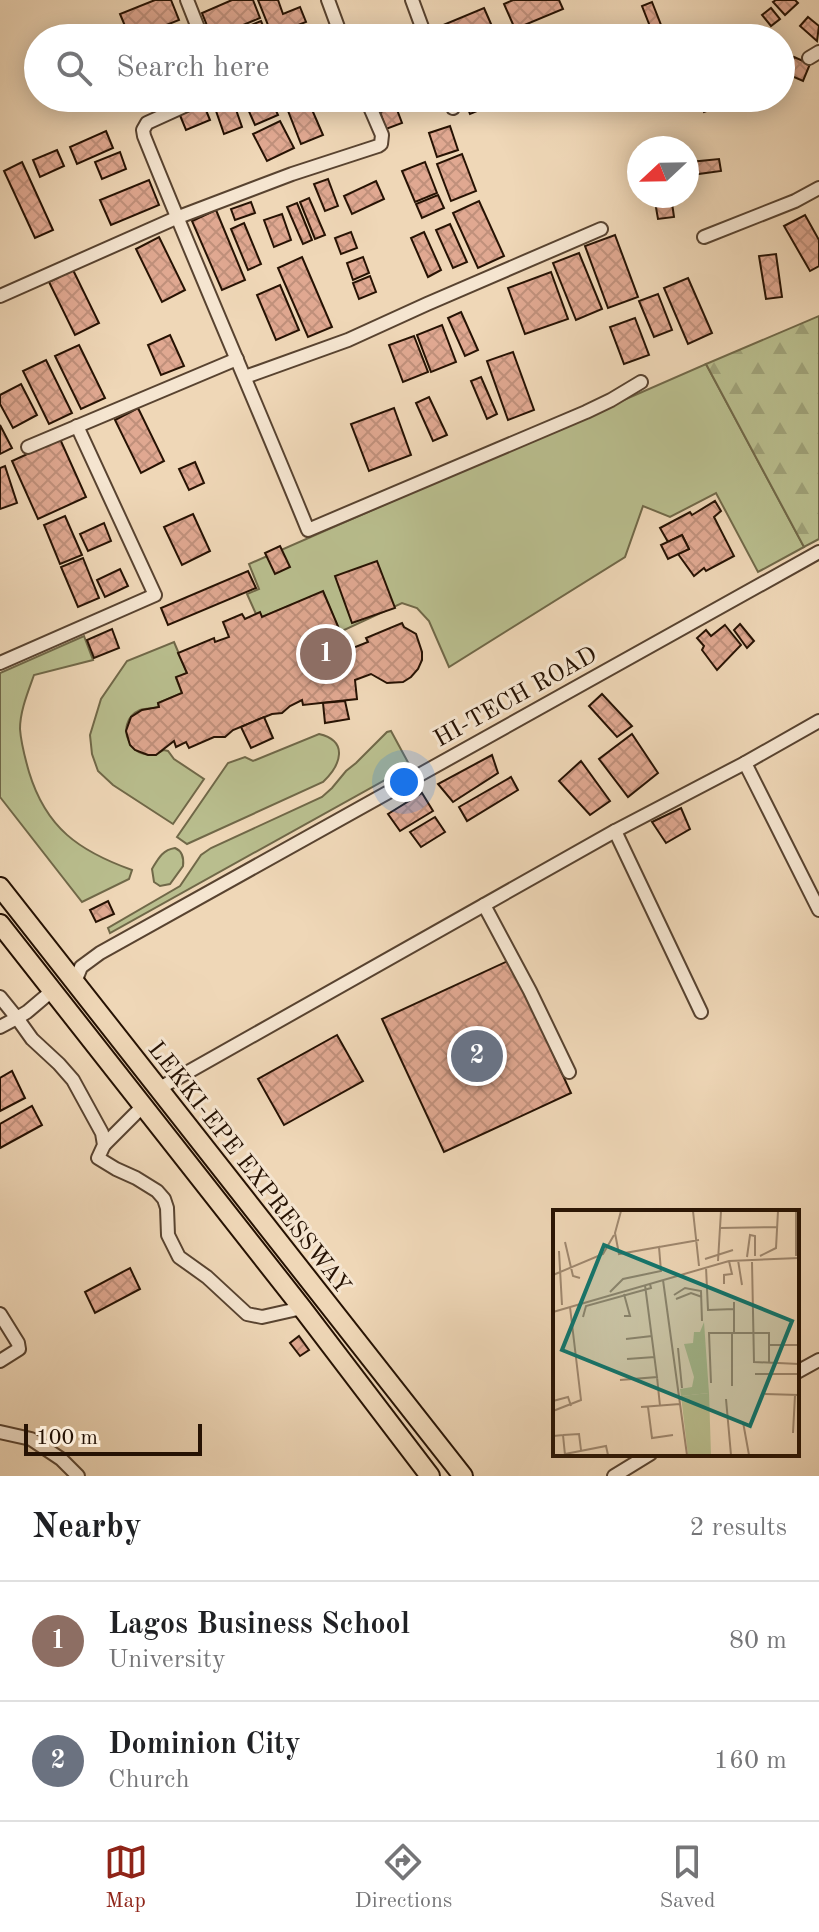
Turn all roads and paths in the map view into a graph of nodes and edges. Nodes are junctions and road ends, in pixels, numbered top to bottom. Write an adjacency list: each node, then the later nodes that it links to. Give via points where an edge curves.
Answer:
1 (187, 0): 4 (street)
2 (328, 0): 5 (street)
3 (412, 0): 6 (street)
4 (196, 24)
5 (337, 24)
6 (421, 24)
7 (168, 112): 10 (street, via 143,130)
8 (371, 112): 10 (street, via 382,139 378,146)
9 (819, 188): 12 (street)
10 (176, 218): 13 (street); 14 (street)
11 (601, 229): 15 (street, via 348,340)
12 (704, 237)
13 (0, 296)
14 (237, 359): 15 (street); 17 (street)
15 (245, 377): 16 (street, via 308,530 586,412)
16 (641, 382)
17 (77, 426): 18 (street); 20 (street, via 155,595)
18 (28, 447)
19 (819, 552): 28 (street, HI-TECH ROAD, via 100,953 81,967)
20 (0, 663)
21 (819, 721): 22 (street)
22 (745, 763): 23 (street); 26 (street)
23 (615, 831): 25 (street); 31 (street)
24 (0, 887): 28 (highway, LEKKI-EPE EXPRESSWAY)
25 (484, 905): 34 (street); 35 (street)
26 (819, 910)
27 (0, 924): 29 (highway, LEKKI-EPE EXPRESSWAY)
28 (75, 982): 35 (highway, LEKKI-EPE EXPRESSWAY)
29 (53, 990): 32 (street); 36 (highway, LEKKI-EPE EXPRESSWAY)
30 (0, 997): 32 (street)
31 (701, 1012)
32 (17, 1018): 33 (street); 37 (street, via 73,1080)
33 (0, 1027)
34 (569, 1072)
35 (158, 1089): 47 (highway, LEKKI-EPE EXPRESSWAY)
36 (143, 1106): 37 (street); 38 (highway, LEKKI-EPE EXPRESSWAY)
37 (104, 1145): 38 (street, via 98,1158 164,1199 168,1235 179,1257 247,1314 262,1317)
38 (302, 1308): 46 (highway, LEKKI-EPE EXPRESSWAY)
39 (0, 1314): 41 (street, via 19,1349)
40 (819, 1360): 42 (street)
41 (0, 1361)
42 (799, 1371)
43 (0, 1432): 45 (street, via 31,1439)
44 (647, 1456): 48 (street)
45 (78, 1476)
46 (430, 1476)
47 (463, 1476)
48 (614, 1476)

